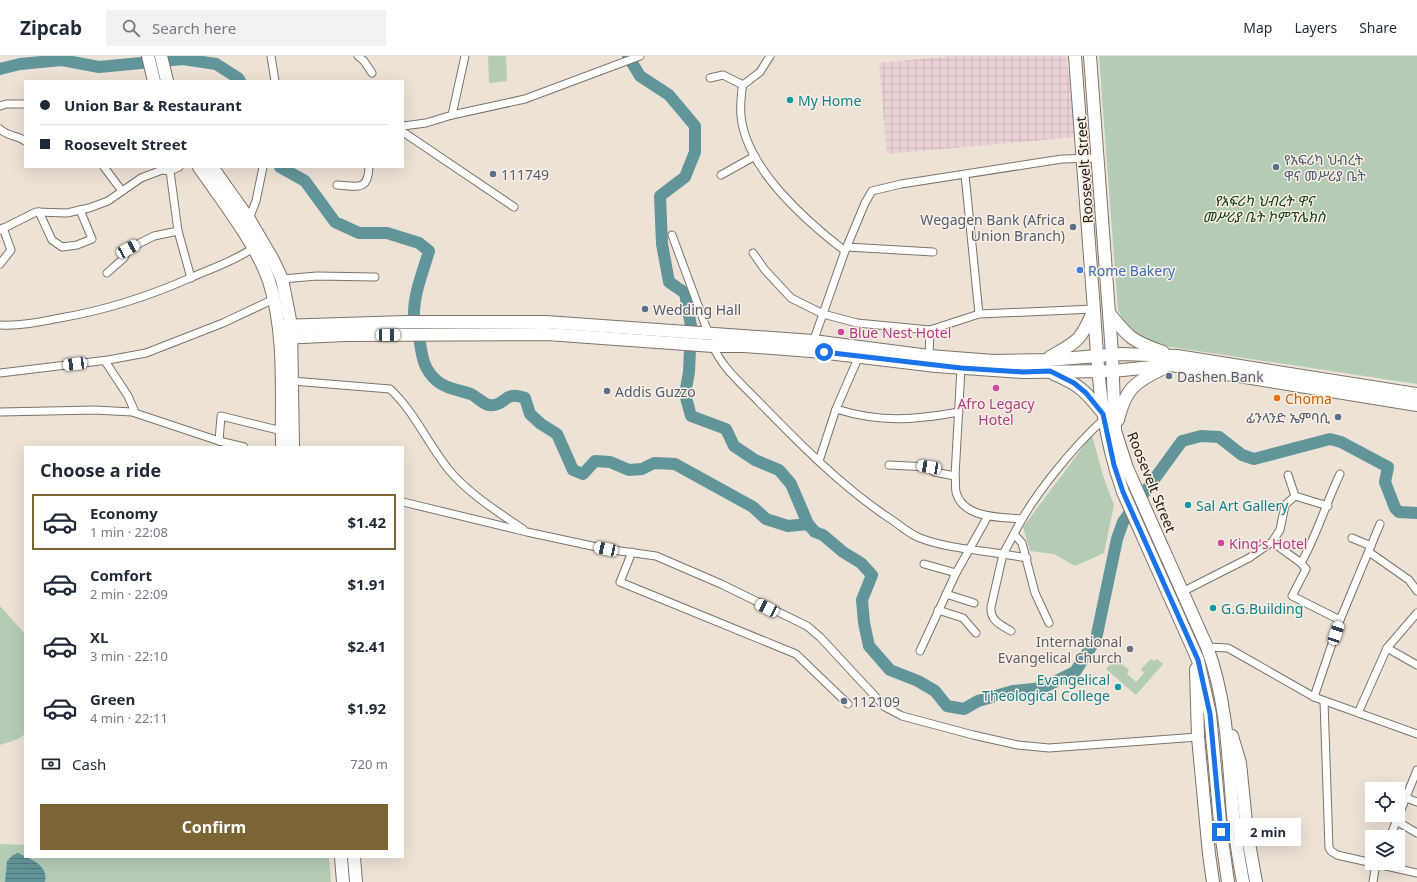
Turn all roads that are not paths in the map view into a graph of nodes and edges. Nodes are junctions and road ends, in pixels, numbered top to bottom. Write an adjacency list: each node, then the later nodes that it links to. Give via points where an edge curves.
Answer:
1 (271, 56): 12 (street)
2 (358, 56): 9 (street)
3 (465, 56): 16 (street)
4 (770, 56): 13 (street, via 757,76)
5 (1075, 56): 22 (main road, Roosevelt Street)
6 (1090, 56): 23 (main road, Roosevelt Street)
7 (637, 57): 16 (street, via 525,99)
8 (162, 60): 11 (main road)
9 (372, 73)
10 (710, 78): 13 (street, via 723,75)
11 (167, 80)
12 (275, 80)
13 (743, 85): 21 (street, via 741,117)
14 (24, 104): 15 (street)
15 (0, 106)
16 (452, 115): 17 (street, via 426,123)
17 (404, 126)
18 (0, 129): 20 (street, via 5,134)
19 (404, 133): 36 (street)
20 (24, 140)
21 (755, 156): 32 (street); 44 (street, via 795,209 822,234)
22 (1082, 158): 23 (street); 33 (street); 53 (main road, Roosevelt Street)
23 (1098, 158): 55 (main road, Roosevelt Street)
24 (105, 168): 35 (street)
25 (177, 168): 31 (street)
26 (200, 168): 43 (main road)
27 (213, 168): 39 (main road)
28 (263, 168): 39 (street, via 256,201)
29 (369, 168): 34 (street, via 369,179 366,184)
30 (162, 169): 31 (street); 35 (street, via 141,178)
31 (170, 171): 41 (street)
32 (721, 175)
33 (966, 175): 44 (street, via 901,184 872,191); 57 (street)
34 (337, 185)
35 (122, 191): 37 (street, via 108,201)
36 (514, 206)
37 (80, 210): 38 (street, via 67,213); 38 (street, via 92,239 62,247 52,240)
38 (39, 212): 40 (street)
39 (249, 219): 51 (main road)
40 (1, 229): 47 (street, via 11,250)
41 (178, 231): 48 (street, via 154,236 128,249 124,258); 50 (street)
42 (672, 235): 62 (street)
43 (252, 248): 50 (street, via 230,263); 52 (main road, via 269,280)
44 (846, 249): 45 (street); 56 (street)
45 (933, 252)
46 (753, 253): 56 (street, via 791,298)
47 (0, 264)
48 (107, 272)
49 (375, 277): 51 (street, via 317,276)
50 (191, 278): 58 (street, via 122,304 30,324)
51 (282, 279): 54 (main road)
52 (274, 299): 61 (main road); 74 (street, via 223,323 146,353)
53 (1094, 310): 57 (street); 68 (main road, Roosevelt Street); 72 (main road, via 1083,334 1075,343)
54 (289, 311): 59 (main road); 61 (main road)
55 (1109, 313): 67 (main road, Roosevelt Street); 73 (main road, via 1123,331 1139,344)
56 (822, 314): 60 (street, via 857,323); 66 (street)
57 (979, 314): 60 (street)
58 (0, 325)
59 (312, 330): 61 (main road); 63 (main road, via 412,335 547,334); 63 (main road, via 406,322 546,322); 71 (main road)
60 (930, 330): 70 (street)
61 (286, 331): 71 (main road); 88 (main road)
62 (708, 335): 64 (main road); 66 (main road)
63 (679, 338): 64 (main road)
64 (693, 339): 65 (main road)
65 (713, 346): 66 (main road); 94 (street, via 717,356 731,373)
66 (812, 346): 69 (main road); 70 (main road)
67 (1112, 354): 68 (main road); 73 (main road); 77 (main road, Roosevelt Street)
68 (1096, 355): 72 (main road); 78 (main road, Roosevelt Street)
69 (859, 356): 75 (main road); 83 (street)
70 (929, 356): 72 (main road, via 994,361)
71 (291, 358): 80 (main road)
72 (1046, 360)
73 (1174, 360): 77 (main road); 81 (main road); 82 (main road); 89 (main road, via 1133,385 1122,405)
74 (105, 361): 79 (street); 85 (street, via 128,396)
75 (961, 368): 76 (main road); 86 (street)
76 (1050, 371): 78 (main road); 87 (main road, via 1074,383 1086,393)
77 (1113, 371): 78 (main road); 89 (main road, Roosevelt Street)
78 (1097, 372): 87 (main road, Roosevelt Street)
79 (0, 373)
80 (292, 381): 93 (main road); 105 (street, via 390,389 409,411 450,471 465,487)
81 (1417, 394)
82 (1417, 404)
83 (836, 409): 86 (street, via 873,418 920,419); 94 (street)
84 (1, 411): 85 (street)
85 (135, 412): 90 (street)
86 (959, 412): 98 (street)
87 (1104, 416): 103 (street); 108 (main road, Roosevelt Street, via 1114,465 1123,492)
88 (282, 431): 90 (street, via 221,416); 92 (main road)
89 (1115, 431): 108 (main road, Roosevelt Street, via 1136,488)
90 (219, 441): 91 (street)
91 (240, 446)
92 (282, 446)
93 (293, 446)
94 (819, 460): 110 (street, via 876,510 907,532 942,544)
95 (889, 465): 98 (street, via 929,467 934,472)
96 (1340, 474): 101 (street)
97 (1288, 475): 99 (street)
98 (956, 476): 102 (street, via 956,493 964,505 975,513)
99 (1295, 496): 101 (street); 109 (street, via 1285,505 1280,530)
100 (404, 502): 105 (street)
101 (1328, 506): 115 (street)
102 (988, 516): 103 (street); 110 (street)
103 (1022, 519): 106 (street)
104 (1380, 524): 111 (street)
105 (528, 532): 112 (street)
106 (1014, 534): 113 (street); 114 (street, via 1022,543)
107 (1352, 538): 111 (street)
108 (1151, 540): 119 (main road, Roosevelt Street); 131 (main road, Roosevelt Street)
109 (1272, 542): 115 (street); 119 (street, via 1249,558)
110 (968, 548): 113 (street); 117 (street)
111 (1370, 549): 118 (street, via 1409,580); 124 (street)
112 (632, 552): 135 (street, via 620,582 796,654); 139 (street, via 656,556 807,626 885,707 902,716 1018,745 1049,748)
113 (1003, 554): 114 (street); 126 (street, via 990,615)
114 (1027, 558): 125 (street, via 1035,593)
115 (1301, 563): 124 (street, via 1306,570 1292,596)
116 (924, 564): 117 (street)
117 (956, 573): 120 (street)
118 (1417, 590)
119 (1182, 592): 128 (main road, Roosevelt Street)
120 (946, 594): 121 (street); 122 (street)
121 (974, 602)
122 (938, 610): 127 (street, via 962,618); 130 (street)
123 (1416, 616): 129 (street)
124 (1340, 620): 133 (street)
125 (1050, 623)
126 (1011, 631)
127 (976, 633)
128 (1207, 647): 133 (street, via 1228,648); 137 (main road, Roosevelt Street, via 1219,684)
129 (1387, 648): 132 (street); 136 (street)
130 (920, 651)
131 (1198, 660): 139 (main road, via 1195,675); 157 (main road, Roosevelt Street, via 1210,714)
132 (1417, 665)
133 (1314, 697): 134 (street)
134 (1324, 701): 136 (street); 150 (street, via 1329,848 1337,855)
135 (848, 704)
136 (1358, 713): 138 (street)
137 (1226, 724): 158 (main road, Roosevelt Street, via 1235,832); 159 (main road, via 1235,742 1240,762 1247,832)
138 (1417, 734)
139 (1198, 737): 156 (main road)
140 (1417, 770): 141 (street)
141 (1415, 784): 142 (street)
142 (1406, 798): 143 (street); 144 (street)
143 (1405, 801)
144 (1417, 802)
145 (1398, 822): 146 (street); 147 (street)
146 (1394, 830)
147 (1417, 834)
148 (341, 858): 154 (main road)
149 (354, 858): 155 (main road)
150 (1365, 861)
151 (1375, 870): 160 (street)
152 (1403, 870): 153 (street)
153 (1417, 873)
154 (343, 882)
155 (356, 882)
156 (1213, 882)
157 (1228, 882)
158 (1243, 882)
159 (1256, 882)
160 (1373, 882)

